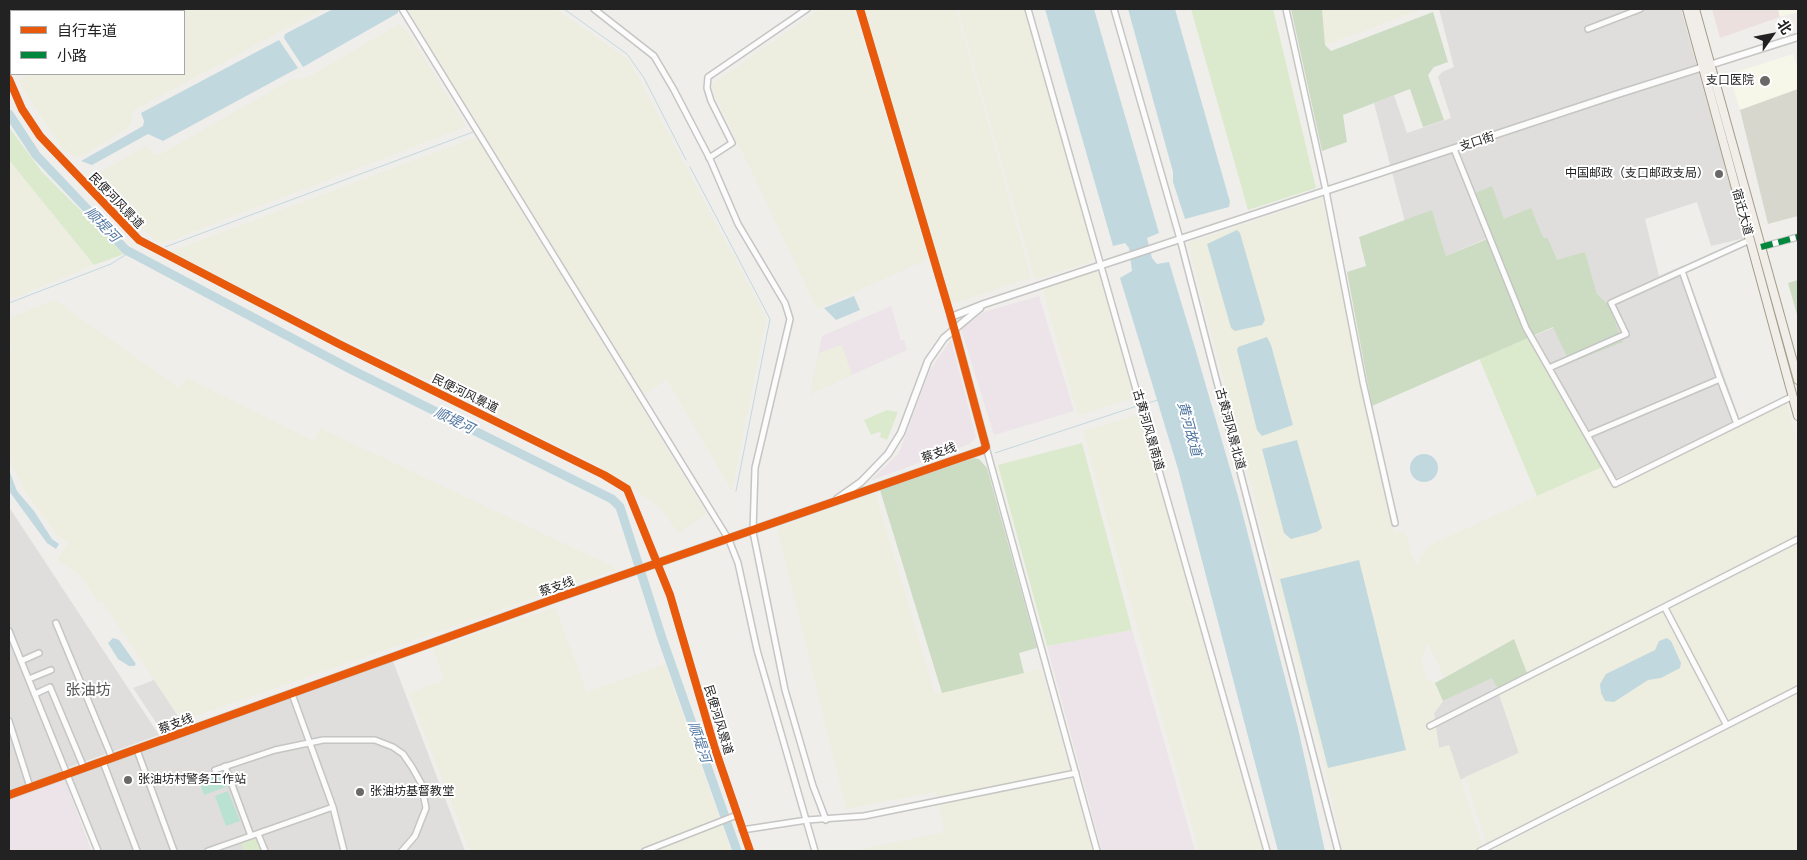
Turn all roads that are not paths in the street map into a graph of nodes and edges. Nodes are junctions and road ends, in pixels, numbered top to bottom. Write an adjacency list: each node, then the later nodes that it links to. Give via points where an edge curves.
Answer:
1 (402, 9): 38 (street)
2 (594, 9): 16 (street, via 654,56)
3 (807, 9): 16 (street, via 708,76 711,101 732,143)
4 (860, 9): 25 (street)
5 (1028, 9): 22 (street, 古黄河风景南道)
6 (1114, 9): 19 (street, 古黄河风景北道)
7 (1286, 9): 17 (street)
8 (1640, 9): 11 (street)
9 (1687, 9): 13 (main road, 宿迁大道)
10 (1695, 9): 13 (main road, 宿迁大道)
11 (1588, 29)
12 (1798, 37): 13 (street, 支口街)
13 (1706, 65): 15 (street, 支口街); 20 (main road, 宿迁大道); 21 (main road, 宿迁大道)
14 (9, 78): 40 (street, 民便河风景道, via 22,109 40,136 139,240 624,486 630,493)
15 (1454, 149): 17 (street, 支口街); 27 (street, via 1526,328)
16 (709, 158): 37 (street, via 738,224 785,303 790,319 755,468)
17 (1326, 191): 19 (street, 支口街); 36 (street, via 1363,382)
18 (1798, 237): 21 (street)
19 (1180, 239): 22 (street, 支口街); 85 (street, 古黄河风景北道)
20 (1750, 240): 23 (street); 30 (main road, 宿迁大道)
21 (1761, 247): 29 (main road, 宿迁大道)
22 (1101, 265): 24 (street); 84 (street, 古黄河风景南道)
23 (1682, 271): 27 (street, via 1611,303 1626,334); 28 (street)
24 (992, 301): 25 (street); 26 (street)
25 (951, 317): 26 (street)
26 (954, 329): 34 (street); 35 (street, via 928,361 901,432 888,454 861,482)
27 (1549, 368): 33 (street)
28 (1720, 378): 32 (street); 33 (street)
29 (1798, 380)
30 (1793, 396): 31 (main road, 宿迁大道); 32 (street)
31 (1798, 416)
32 (1737, 424): 33 (street, via 1615,484)
33 (1588, 435)
34 (986, 447): 35 (street, 蔡支线); 62 (street)
35 (822, 507): 37 (street, 蔡支线)
36 (1395, 524)
37 (753, 532): 38 (street, 蔡支线); 69 (street, via 785,690)
38 (728, 540): 40 (street, 蔡支线); 68 (street, via 738,563 757,650)
39 (1798, 540): 41 (street)
40 (658, 564): 51 (street, 蔡支线); 67 (street, 民便河风景道)
41 (1666, 608): 53 (street); 54 (street)
42 (56, 623): 57 (street)
43 (9, 631): 44 (street)
44 (11, 644): 46 (street)
45 (39, 653): 46 (street)
46 (21, 661): 48 (street)
47 (51, 670): 48 (street)
48 (29, 679): 50 (street)
49 (1798, 689): 53 (street)
50 (35, 694): 60 (street, via 50,687); 63 (street)
51 (292, 694): 55 (street); 56 (street, 蔡支线)
52 (9, 721): 64 (street)
53 (1726, 724): 86 (street)
54 (1430, 726)
55 (311, 742): 59 (street); 66 (street); 79 (street, via 354,738 375,740 403,754 421,783 426,808 415,836)
56 (137, 750): 57 (street, 蔡支线); 75 (street)
57 (112, 758): 58 (street, 蔡支线)
58 (102, 762): 60 (street, 蔡支线); 74 (street)
59 (225, 766): 61 (street); 72 (street)
60 (84, 768): 63 (street, 蔡支线)
61 (215, 770)
62 (1076, 773): 69 (street, via 864,816); 83 (street)
63 (68, 774): 64 (street, 蔡支线); 73 (street)
64 (30, 787): 65 (street, 蔡支线)
65 (9, 795)
66 (332, 808): 71 (street); 78 (street)
67 (735, 816): 70 (street, 民便河风景道); 80 (street)
68 (807, 820): 69 (street); 70 (street); 82 (street)
69 (826, 820)
70 (742, 830): 81 (street, 民便河风景道)
71 (258, 834): 72 (street); 77 (street)
72 (251, 836): 76 (street)
73 (98, 851)
74 (137, 851)
75 (174, 851)
76 (208, 851)
77 (264, 851)
78 (344, 851)
79 (402, 851)
80 (645, 851)
81 (750, 851)
82 (815, 851)
83 (1097, 851)
84 (1267, 851)
85 (1338, 851)
86 (1480, 851)

